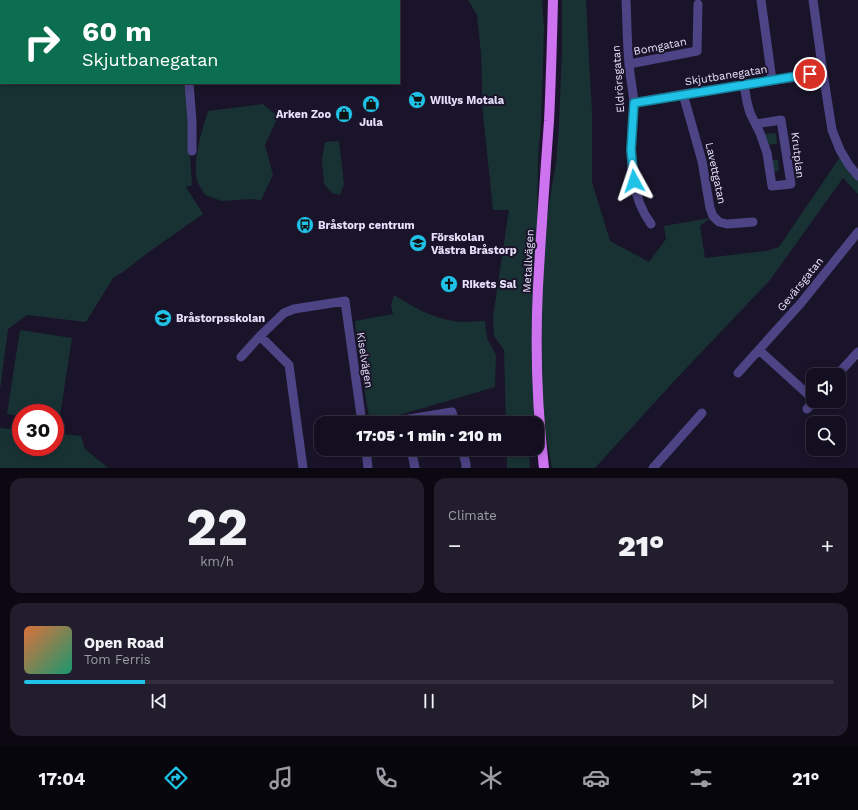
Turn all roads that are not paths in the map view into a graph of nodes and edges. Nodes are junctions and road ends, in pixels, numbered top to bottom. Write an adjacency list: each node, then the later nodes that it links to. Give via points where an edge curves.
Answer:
1 (547, 0): 7 (main road, Metallvägen)
2 (553, 0): 7 (main road, Metallvägen)
3 (626, 0): 8 (street, Eldrörsgatan)
4 (761, 0): 10 (street)
5 (813, 0): 9 (street)
6 (698, 4): 8 (street, Bomgatan, via 697,51)
7 (551, 55): 39 (main road, Metallvägen, via 537,328 537,374)
8 (629, 64): 14 (street, Eldrörsgatan)
9 (822, 72): 10 (street, Skjutbanegatan); 17 (street, via 834,137 840,150)
10 (772, 80): 12 (street, Skjutbanegatan)
11 (189, 84): 16 (street)
12 (744, 85): 13 (street, Skjutbanegatan); 15 (street, Krutplan, via 750,113)
13 (683, 94): 14 (street, Skjutbanegatan); 18 (street, Lavettgatan, via 702,161 713,216 719,222 727,224)
14 (634, 103): 19 (street, Eldrörsgatan, via 631,150 635,189)
15 (756, 124): 15 (street, Krutplan, via 767,153 772,186 790,184 781,120)
16 (192, 150)
17 (856, 171)
18 (753, 222)
19 (650, 224)
20 (858, 232): 22 (street, Gevärsgatan)
21 (260, 336): 24 (street); 29 (street, Kiselvägen, via 280,316 289,311 344,301); 35 (street, via 290,364)
22 (759, 350): 26 (street, Gevärsgatan); 27 (street)
23 (858, 352): 25 (street)
24 (241, 357)
25 (843, 368)
26 (738, 373)
27 (806, 393)
28 (702, 413): 40 (street)
29 (361, 416)
30 (427, 416): 31 (street, via 452,412)
31 (453, 416)
32 (367, 456): 36 (street)
33 (412, 456): 37 (street)
34 (464, 456): 38 (street)
35 (303, 468)
36 (368, 468)
37 (415, 468)
38 (466, 468)
39 (544, 468)
40 (653, 468)

